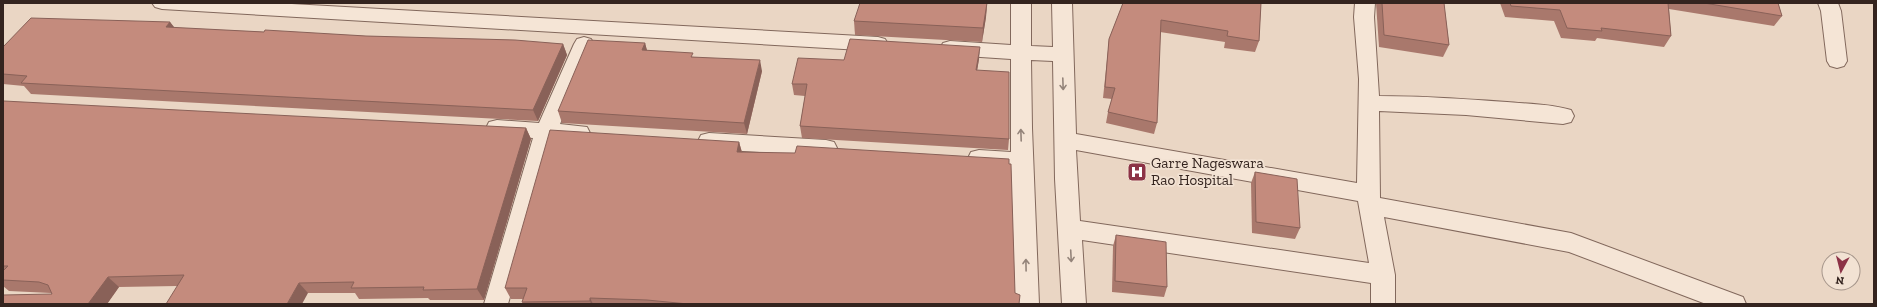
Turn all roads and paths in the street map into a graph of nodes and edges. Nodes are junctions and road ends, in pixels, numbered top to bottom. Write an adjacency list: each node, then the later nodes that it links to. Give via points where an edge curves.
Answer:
1 (162, 3): 7 (street)
2 (1021, 3): 9 (street)
3 (1062, 3): 10 (street)
4 (1365, 3): 12 (street)
5 (1828, 3): 11 (street)
6 (584, 44): 15 (street)
7 (896, 45)
8 (928, 46): 9 (street)
9 (1021, 52): 10 (street); 21 (street, one-way to 9)
10 (1062, 55): 18 (street, one-way to 18)
11 (1837, 61)
12 (1369, 103): 13 (street, via 1452,105); 22 (street)
13 (1563, 116)
14 (475, 127): 15 (street)
15 (546, 131): 16 (street); 25 (street)
16 (602, 134)
17 (689, 140): 19 (street)
18 (1065, 140): 22 (street); 23 (street)
19 (848, 150)
20 (959, 157): 21 (street)
21 (1022, 161): 26 (street, one-way to 21)
22 (1369, 199): 24 (street); 29 (street, via 1571,243)
23 (1069, 229): 24 (street); 27 (street, one-way to 27)
24 (1383, 275): 28 (street)
25 (496, 304)
26 (1027, 304)
27 (1074, 304)
28 (1383, 304)
29 (1734, 304)

